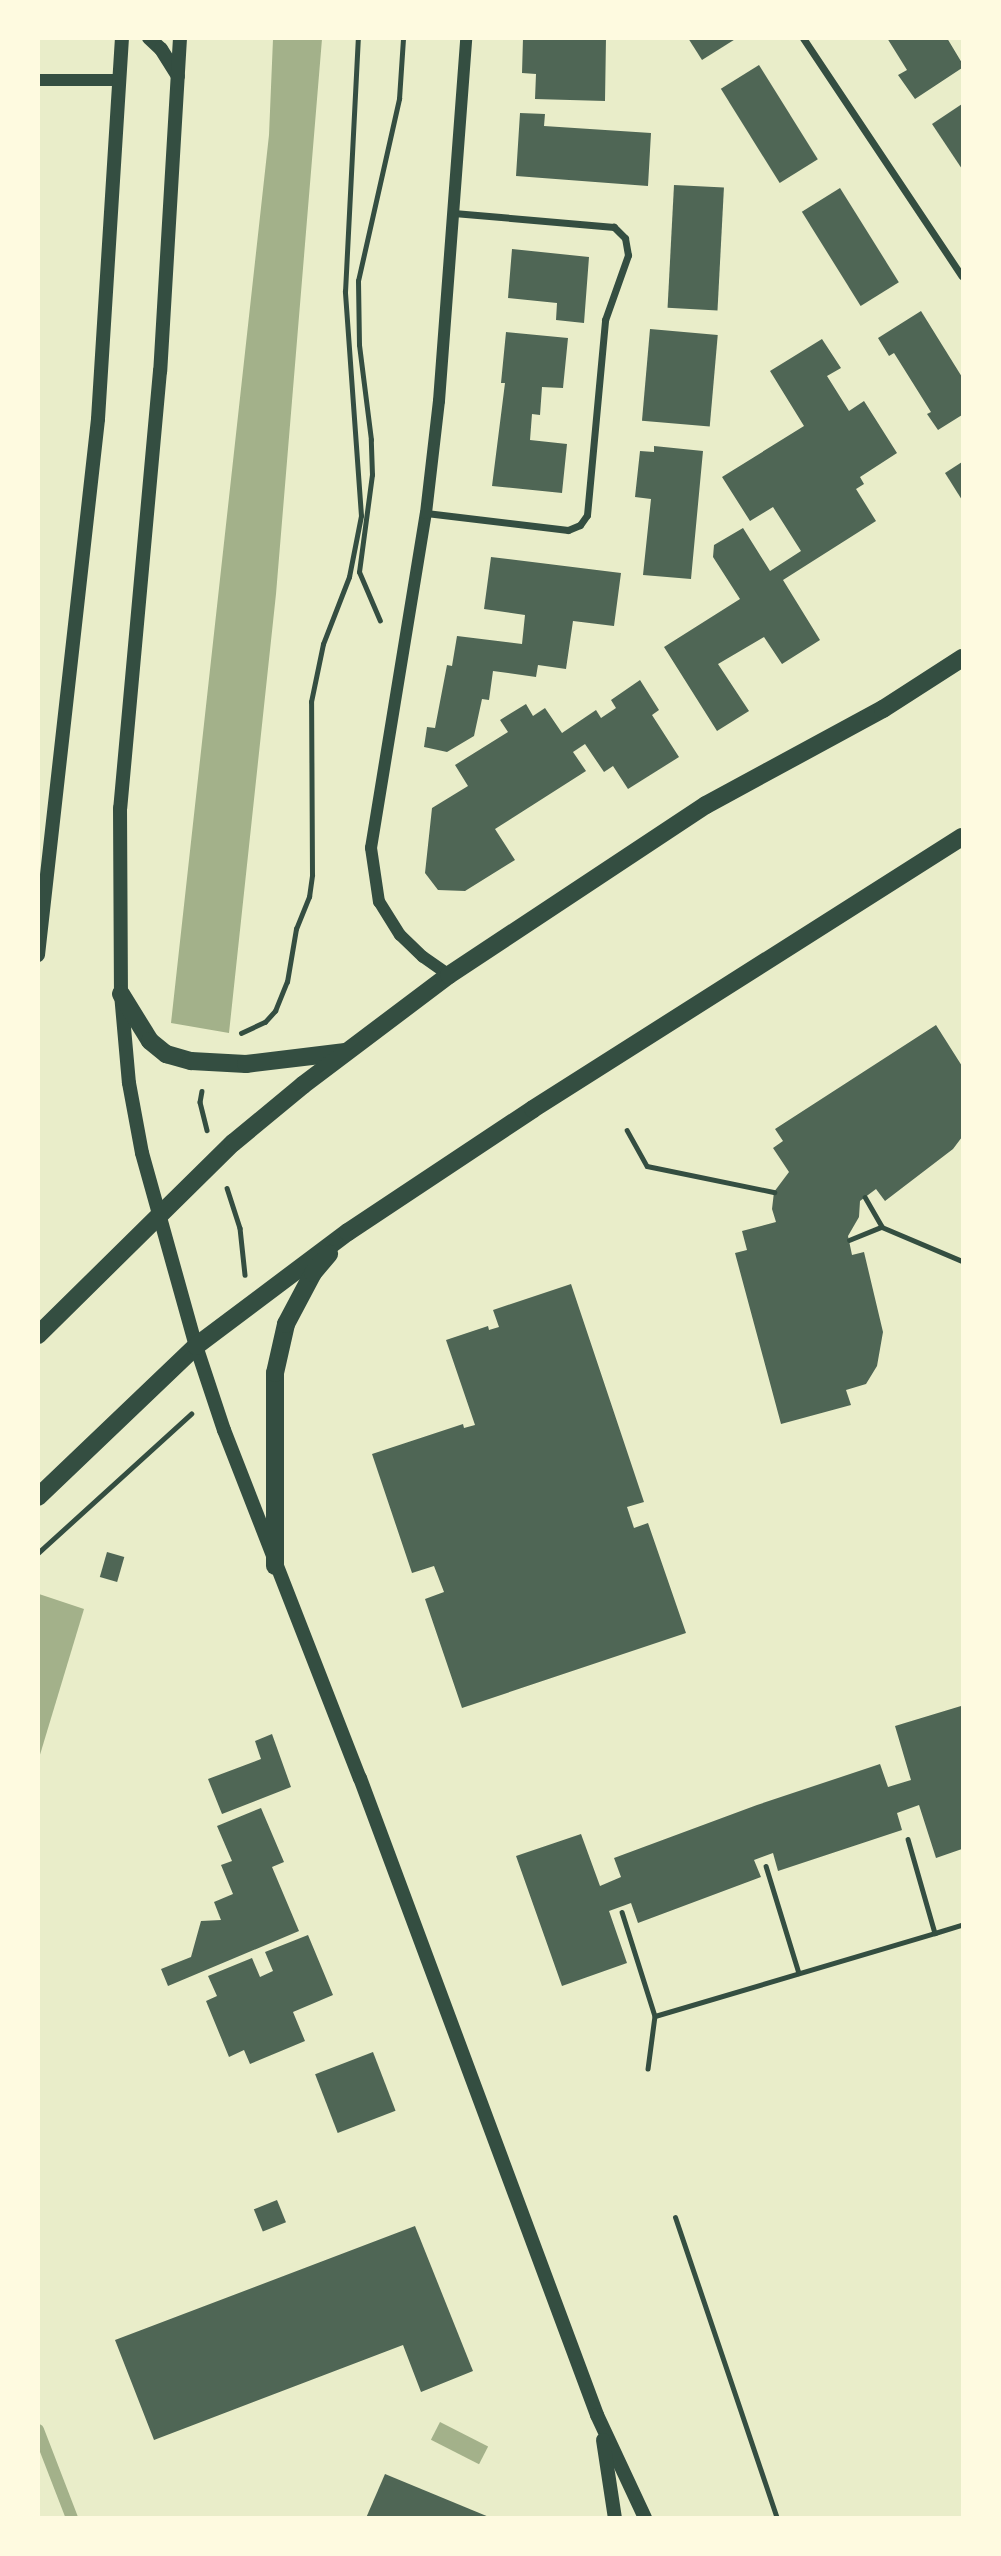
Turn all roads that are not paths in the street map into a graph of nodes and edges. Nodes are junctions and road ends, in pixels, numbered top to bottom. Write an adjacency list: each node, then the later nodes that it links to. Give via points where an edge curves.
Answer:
1 (122, 38): 8 (main road)
2 (149, 38): 6 (main road)
3 (180, 38): 6 (main road)
4 (466, 38): 9 (street)
5 (803, 38): 10 (street)
6 (178, 76): 16 (main road, via 160,371 120,808)
7 (38, 80): 8 (street)
8 (120, 80): 14 (main road, via 100,393)
9 (454, 213): 11 (street); 11 (street, via 614,228 625,238 628,256 605,320 587,515 580,525 568,530)
10 (962, 276)
11 (426, 513): 15 (street, via 371,848 379,902 400,935)
12 (962, 658): 15 (main road, via 883,709 706,805)
13 (961, 840): 19 (main road, via 533,1109)
14 (38, 955)
15 (449, 975): 17 (main road)
16 (121, 994): 17 (main road, via 139,1026 166,1054 214,1064 246,1064); 18 (main road, via 130,1083)
17 (345, 1052): 18 (main road, via 217,1157)
18 (158, 1215): 20 (main road); 21 (main road)
19 (348, 1232): 21 (main road); 23 (main road, via 313,1273 286,1324 277,1361 273,1412)
20 (38, 1335)
21 (196, 1346): 22 (main road); 23 (main road)
22 (38, 1497)
23 (275, 1566): 25 (main road, via 360,1778)
24 (675, 2217): 28 (lane)
25 (597, 2415): 26 (main road); 27 (main road)
26 (615, 2518)
27 (645, 2518)
28 (777, 2518)

